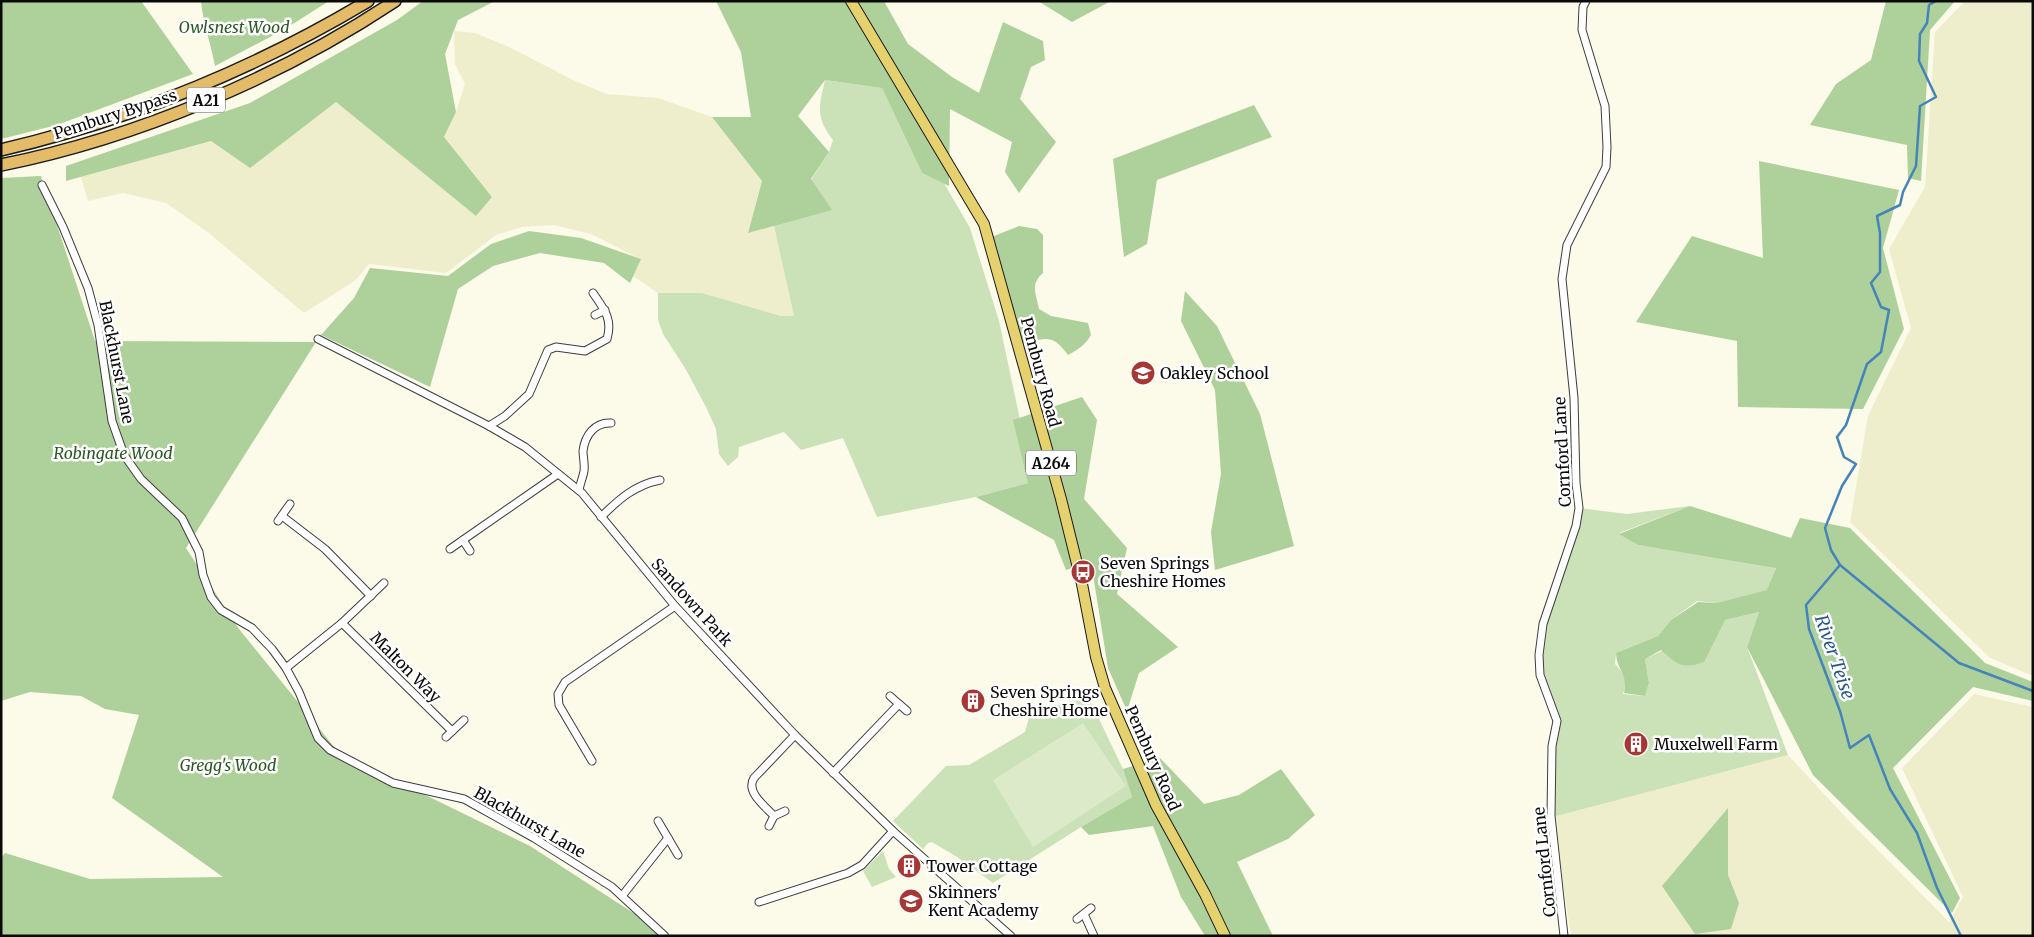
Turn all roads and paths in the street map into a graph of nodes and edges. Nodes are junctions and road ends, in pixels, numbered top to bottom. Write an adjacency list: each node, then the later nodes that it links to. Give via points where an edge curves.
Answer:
1 (368, 1): 5 (highway, Pembury Bypass / A21, via 280,51 178,96 87,128)
2 (395, 1): 6 (highway, Pembury Bypass / A21, via 286,64 184,110 91,142)
3 (851, 1): 49 (main road, Pembury Road / A264, via 984,224 1082,584 1105,688 1156,805)
4 (1586, 1): 50 (street, Cornford Lane, via 1582,30 1605,106 1606,168 1566,245 1562,279 1574,398 1579,508 1543,624 1539,655 1540,676 1557,721 1552,746 1551,816)
5 (1, 150)
6 (1, 165)
7 (42, 185): 26 (street, Blackhurst Lane, via 88,288 98,325 112,421 124,455 141,479 182,518 199,552 203,575 212,597 221,610 252,628)
8 (593, 293): 9 (street)
9 (604, 310): 10 (street); 13 (street, via 610,327 607,338 585,351 556,347 548,350 529,394)
10 (595, 315)
11 (318, 339): 13 (street, Sandown Park)
12 (611, 423): 16 (street, via 598,425 587,437)
13 (489, 426): 14 (street, Sandown Park, via 525,447)
14 (558, 474): 16 (street, Sandown Park); 19 (street)
15 (660, 480): 18 (street, via 628,492)
16 (579, 490): 18 (street, Sandown Park)
17 (290, 504): 23 (street, via 280,519 325,549)
18 (601, 517): 24 (street, Sandown Park)
19 (462, 540): 20 (street); 21 (street)
20 (450, 548)
21 (470, 551)
22 (384, 583): 23 (street)
23 (371, 596): 25 (street)
24 (674, 606): 31 (street, Sandown Park); 32 (street, via 565,682 558,694 558,705)
25 (342, 622): 26 (street); 30 (street, Malton Way, via 449,734)
26 (286, 668): 41 (street, Blackhurst Lane, via 318,738 330,750 393,783 464,798 557,851)
27 (890, 696): 28 (street)
28 (899, 704): 29 (street); 33 (street)
29 (907, 711)
30 (464, 720)
31 (795, 735): 33 (street, Sandown Park); 35 (street, via 751,784 752,791)
32 (592, 761)
33 (833, 773): 38 (street, Sandown Park)
34 (785, 811): 35 (street)
35 (774, 816): 37 (street)
36 (658, 822): 39 (street)
37 (769, 826)
38 (893, 831): 42 (street, via 862,866); 47 (street, Sandown Park)
39 (668, 838): 40 (street); 41 (street)
40 (678, 855)
41 (622, 896): 46 (street, Blackhurst Lane)
42 (759, 902)
43 (1091, 908): 44 (street)
44 (1084, 914): 45 (street); 48 (street)
45 (1077, 919)
46 (665, 936)
47 (1011, 936)
48 (1094, 936)
49 (1225, 936)
50 (1564, 936)

